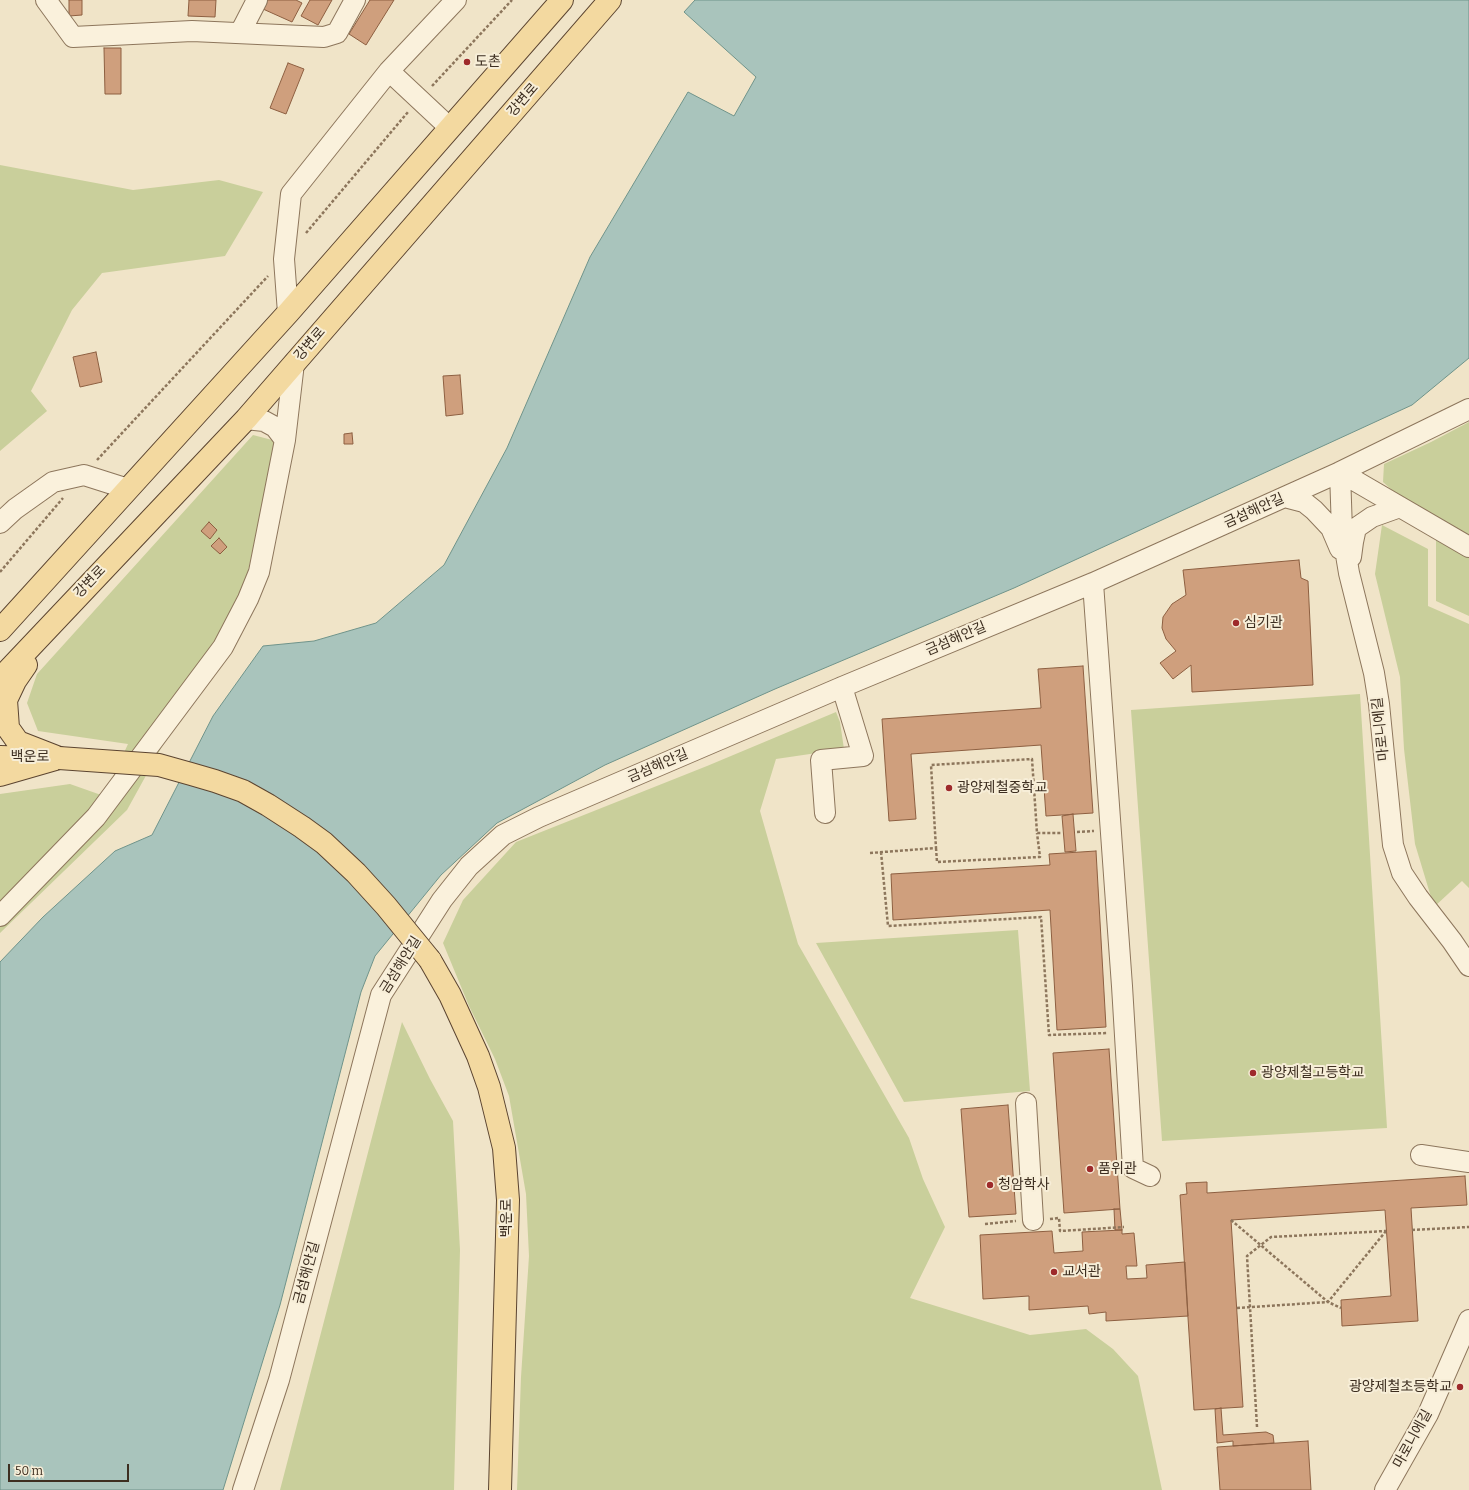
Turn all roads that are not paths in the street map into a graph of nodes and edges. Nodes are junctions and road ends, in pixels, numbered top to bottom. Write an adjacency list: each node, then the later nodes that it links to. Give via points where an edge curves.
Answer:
1 (46, 0): 7 (street, via 73,37 192,31)
2 (257, 0): 7 (street)
3 (355, 0): 7 (street, via 337,33 324,37)
4 (456, 0): 8 (street)
5 (562, 0): 9 (main road)
6 (606, 1): 11 (main road, 강변로)
7 (240, 33)
8 (389, 71): 9 (street); 10 (street, via 291,194 284,259)
9 (450, 128): 10 (main road)
10 (288, 313): 16 (main road)
11 (294, 363): 13 (main road, 강변로); 14 (street)
12 (1469, 409): 15 (street, 금섬해안길)
13 (246, 419): 14 (street, via 264,420 275,427); 24 (main road, 강변로)
14 (285, 440): 33 (street, via 259,572 223,647 96,817)
15 (1340, 472): 17 (street, 금섬해안길); 18 (street); 21 (street, 마로니에길, via 1342,531)
16 (128, 489): 19 (street, via 84,475 53,482 15,508); 22 (main road)
17 (1285, 497): 21 (street, via 1304,502 1331,528); 23 (street, 금섬해안길)
18 (1400, 507): 20 (street); 21 (street, via 1372,517 1356,528)
19 (0, 523)
20 (1469, 547)
21 (1349, 573): 34 (street, 마로니에길, via 1374,673 1393,845 1402,873)
22 (46, 580): 25 (main road); 26 (main road)
23 (1093, 583): 28 (street, 금섬해안길); 38 (street, via 1133,1168)
24 (71, 602): 27 (main road, 강변로); 30 (main road, via 15,681 6,700 8,728 18,742)
25 (0, 623)
26 (0, 630)
27 (0, 679)
28 (842, 687): 32 (street, via 863,756 821,760); 41 (street, 금섬해안길, via 539,817 503,835 469,866 442,900 381,995 279,1380)
29 (0, 757): 30 (main road, 백운로)
30 (59, 758): 31 (main road); 42 (main road, 백운로, bridge, via 158,765 243,791 268,804 324,844 356,873 430,960 450,995 478,1056 489,1087 504,1148 508,1200)
31 (0, 775)
32 (825, 813)
33 (0, 916)
34 (1469, 966)
35 (1026, 1103): 39 (street)
36 (1421, 1154): 37 (street)
37 (1469, 1162)
38 (1150, 1176)
39 (1033, 1220)
40 (1469, 1320): 43 (street, 마로니에길, via 1428,1414)
41 (243, 1490)
42 (500, 1490)
43 (1385, 1490)

